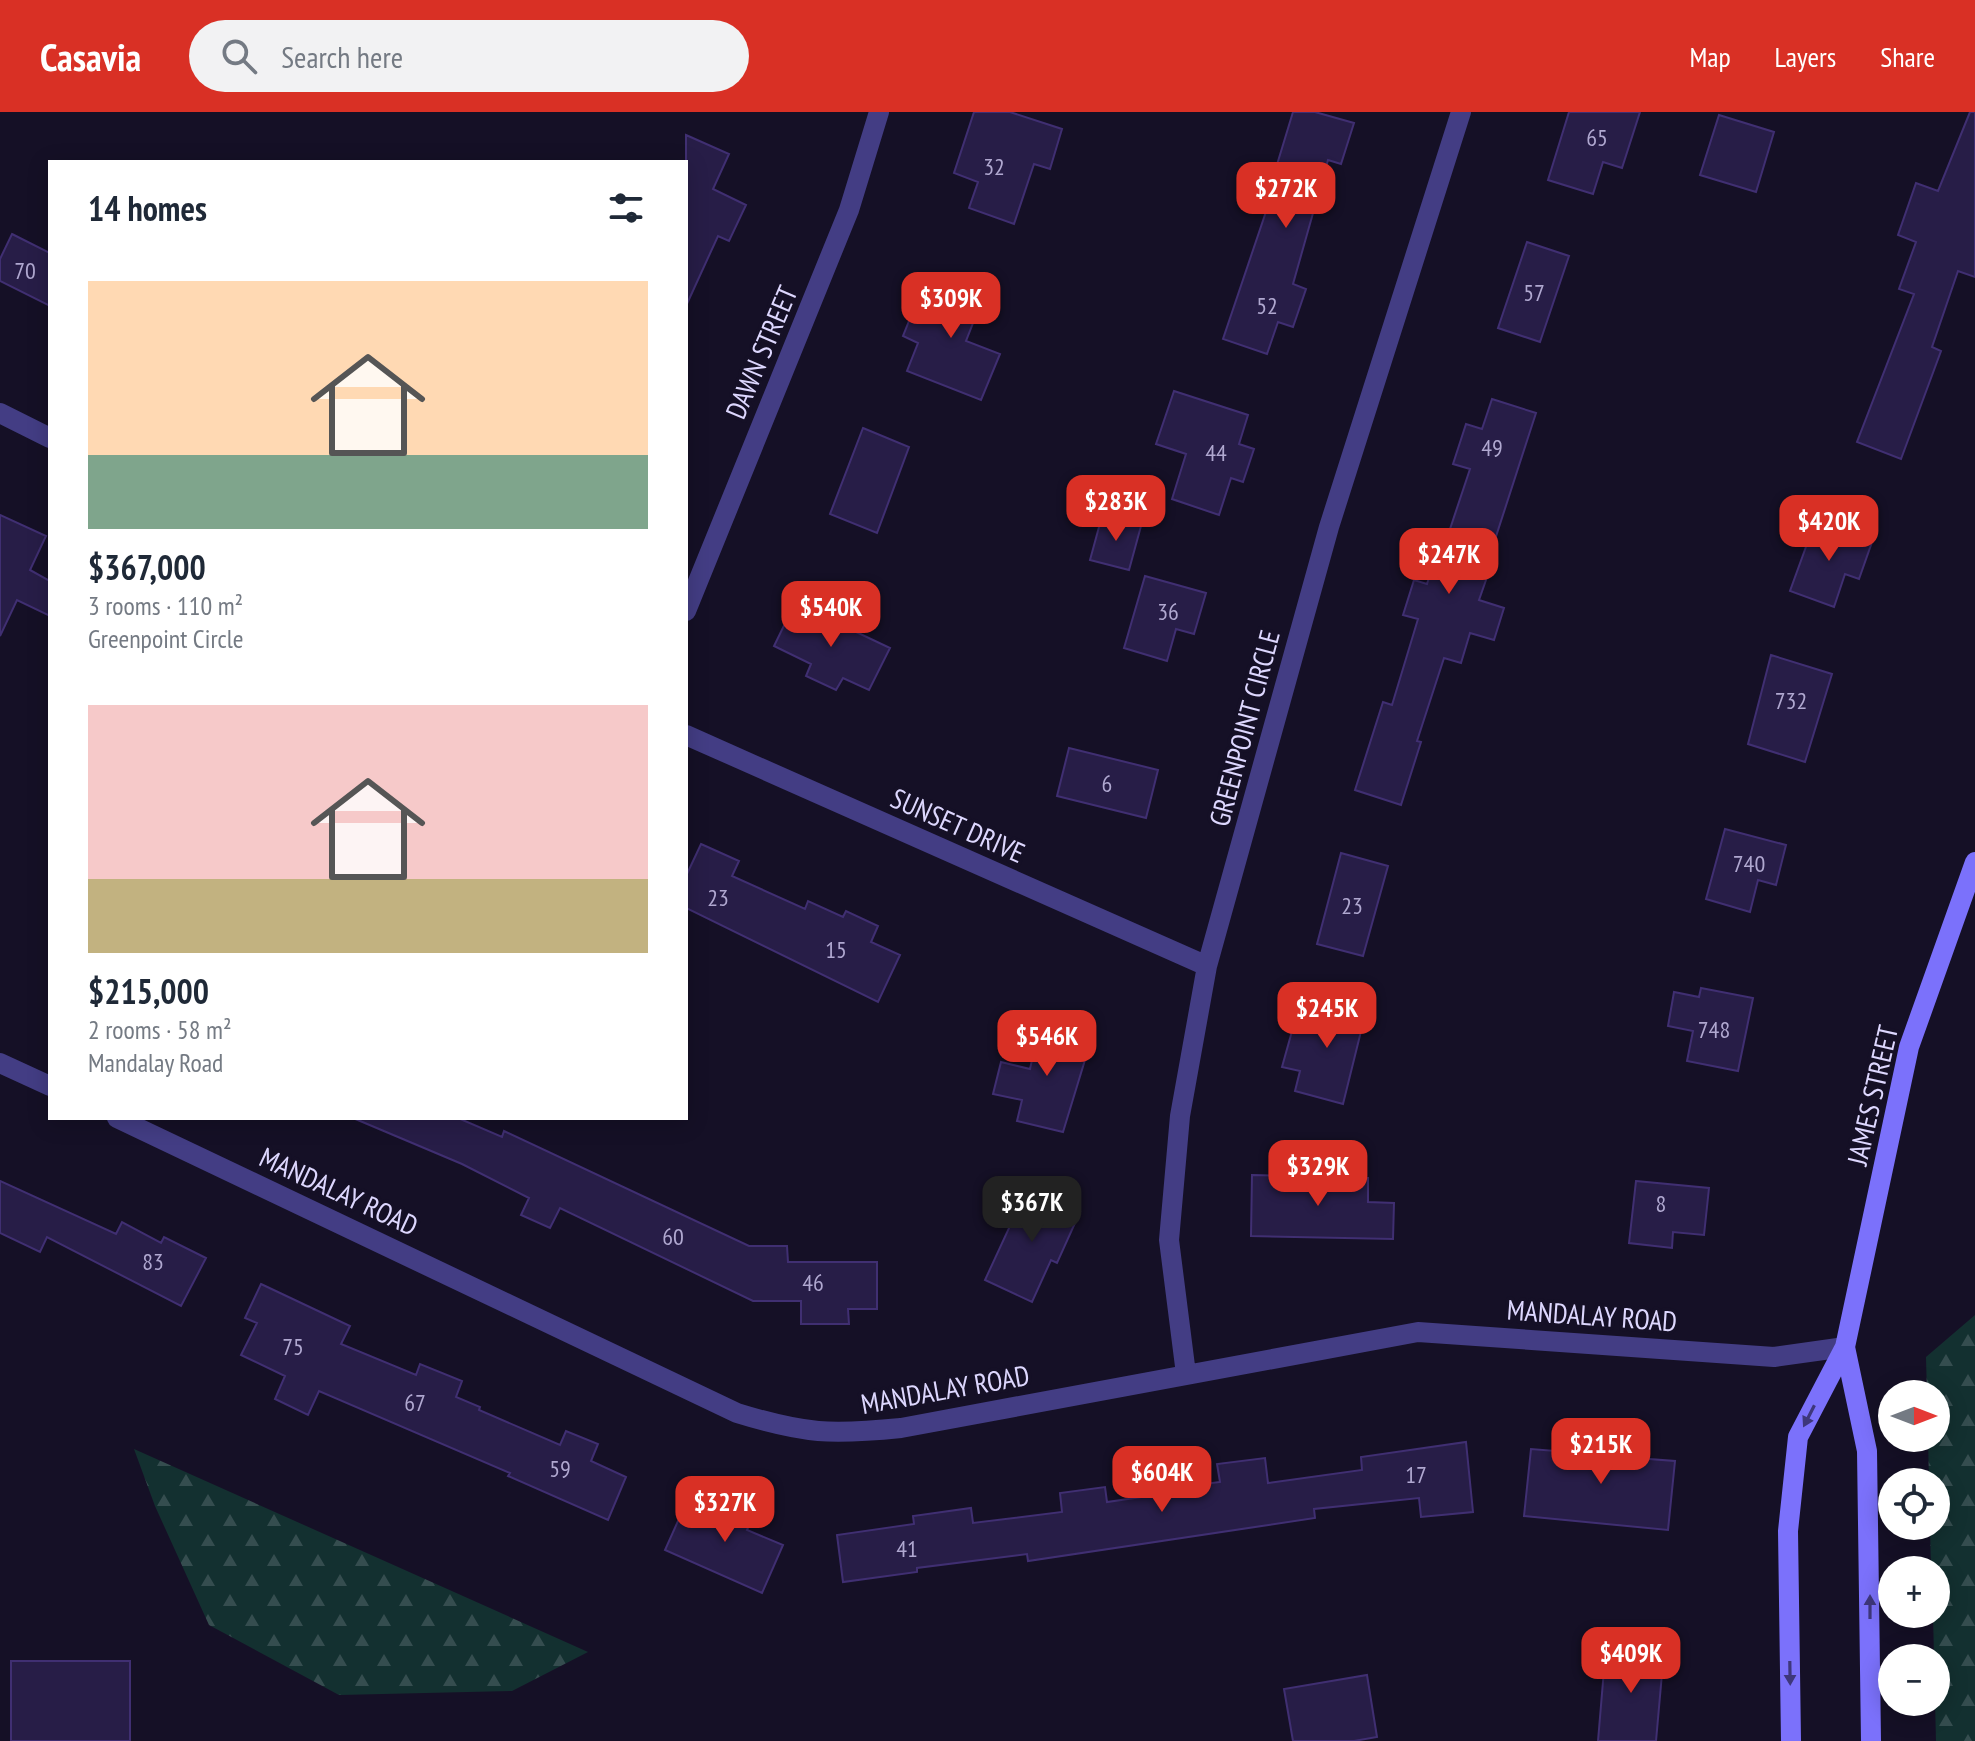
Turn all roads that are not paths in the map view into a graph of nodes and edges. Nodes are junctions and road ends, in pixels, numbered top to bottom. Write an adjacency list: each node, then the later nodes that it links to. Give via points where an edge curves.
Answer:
1 (879, 112): 5 (street, DAWN STREET, via 849,210)
2 (1461, 112): 8 (street, GREENPOINT CIRCLE, via 1329,527)
3 (0, 413): 4 (street)
4 (48, 437)
5 (688, 606)
6 (688, 736): 8 (street, SUNSET DRIVE)
7 (1975, 862): 12 (main road, JAMES STREET, via 1909,1047)
8 (1207, 966): 13 (street, GREENPOINT CIRCLE, via 1180,1116 1170,1227)
9 (0, 1063): 10 (street)
10 (48, 1085)
11 (121, 1120): 13 (street, MANDALAY ROAD, via 737,1413 791,1430 835,1435 901,1428)
12 (1845, 1347): 13 (street, MANDALAY ROAD, via 1774,1357 1418,1332); 14 (main road, JAMES STREET, one-way to 14, via 1798,1437 1788,1531); 15 (main road, JAMES STREET, one-way to 12, via 1867,1451)
13 (1186, 1374)
14 (1791, 1741)
15 (1871, 1741)

